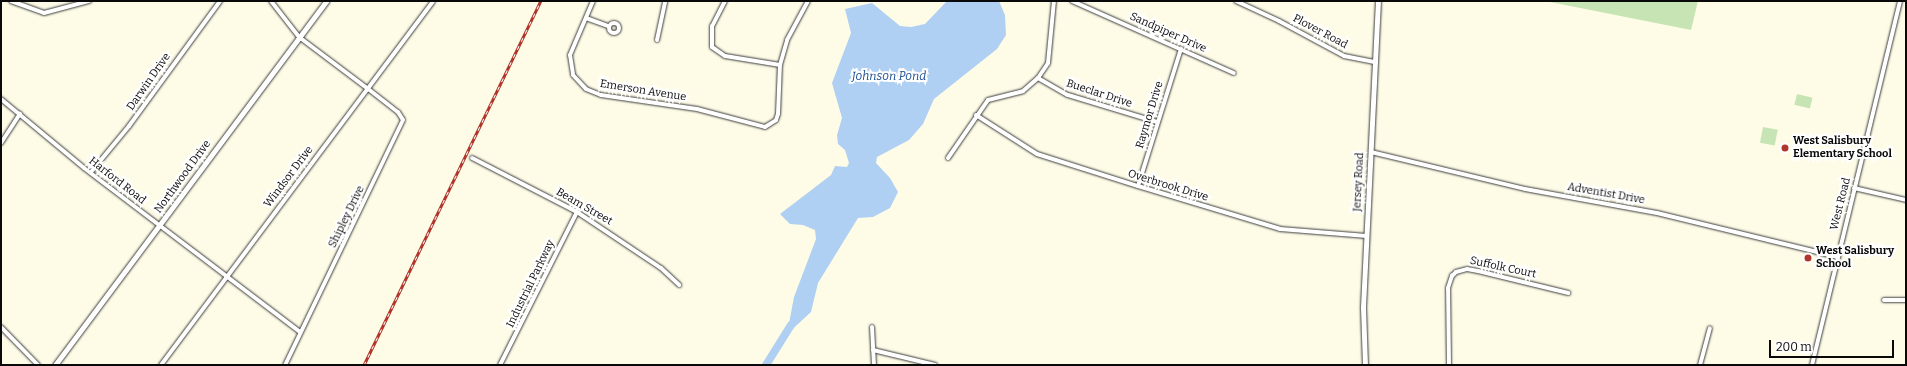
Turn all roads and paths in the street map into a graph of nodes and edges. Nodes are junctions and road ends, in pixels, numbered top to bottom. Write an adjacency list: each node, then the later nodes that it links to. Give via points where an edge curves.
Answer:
1 (11, 1): 17 (street, via 41,12)
2 (68, 1): 17 (street)
3 (89, 1): 17 (street)
4 (220, 1): 36 (street, Darwin Drive, via 129,126)
5 (271, 1): 20 (street, Shipley Drive)
6 (326, 1): 20 (street, Northwood Drive)
7 (433, 1): 27 (street, Windsor Drive)
8 (593, 1): 18 (street, Emerson Avenue)
9 (665, 1): 21 (street)
10 (725, 1): 24 (street, via 712,26 712,47 725,56)
11 (807, 1): 24 (street, via 787,40)
12 (1054, 1): 26 (street, via 1048,63)
13 (1072, 1): 22 (street, Sandpiper Drive)
14 (1236, 1): 23 (street, Plover Road, via 1279,20 1338,53 1355,60)
15 (1378, 1): 23 (street, Jersey Road)
16 (1900, 1): 38 (street, West Road)
17 (70, 7)
18 (586, 18): 19 (street); 24 (street, Emerson Avenue, via 572,47 570,62 573,74 590,92 698,109 765,127 769,126 778,114)
19 (608, 26)
20 (299, 37): 27 (street, Shipley Drive); 41 (street, Northwood Drive)
21 (657, 40)
22 (1180, 49): 25 (street, Sandpiper Drive); 31 (street, Raymor Drive)
23 (1374, 62): 33 (street, Jersey Road)
24 (780, 65)
25 (1234, 73)
26 (1038, 78): 30 (street, via 1023,91 988,100); 31 (street, Bueclar Drive, via 1068,95)
27 (367, 88): 44 (street, Windsor Drive); 52 (street, Shipley Drive, via 398,112 402,117 402,124)
28 (1, 99): 29 (street, Harford Road)
29 (20, 114): 32 (street); 36 (street, Harford Road)
30 (976, 115): 35 (street); 37 (street, Overbrook Drive, via 1037,154)
31 (1157, 122): 37 (street, Raymor Drive)
32 (1, 143)
33 (1371, 152): 42 (street, Jersey Road); 43 (street, Adventist Drive, via 1525,189 1644,210)
34 (472, 158): 40 (street, Beam Street)
35 (948, 158)
36 (91, 172): 41 (street, Harford Road)
37 (1138, 186): 42 (street, Overbrook Drive, via 1280,229)
38 (1854, 188): 39 (street); 43 (street, West Road)
39 (1906, 200)
40 (577, 212): 45 (street, Beam Street, via 661,268); 58 (street, Industrial Parkway)
41 (159, 226): 44 (street, Harford Road); 55 (street, Northwood Drive)
42 (1366, 236): 61 (street, Jersey Road, via 1363,307)
43 (1837, 257): 64 (street, West Road)
44 (226, 277): 52 (street, Harford Road); 56 (street, Windsor Drive)
45 (679, 285)
46 (1568, 293): 62 (street, Suffolk Court, via 1478,271 1467,269 1456,272 1448,288)
47 (1884, 300): 48 (street)
48 (1906, 300)
49 (1, 327): 54 (street)
50 (872, 327): 53 (street)
51 (1710, 328): 63 (street)
52 (300, 332): 57 (street, Shipley Drive)
53 (873, 350): 59 (street); 60 (street)
54 (38, 365)
55 (55, 365)
56 (161, 365)
57 (285, 365)
58 (500, 365)
59 (874, 365)
60 (935, 365)
61 (1365, 365)
62 (1450, 365)
63 (1700, 365)
64 (1812, 365)

